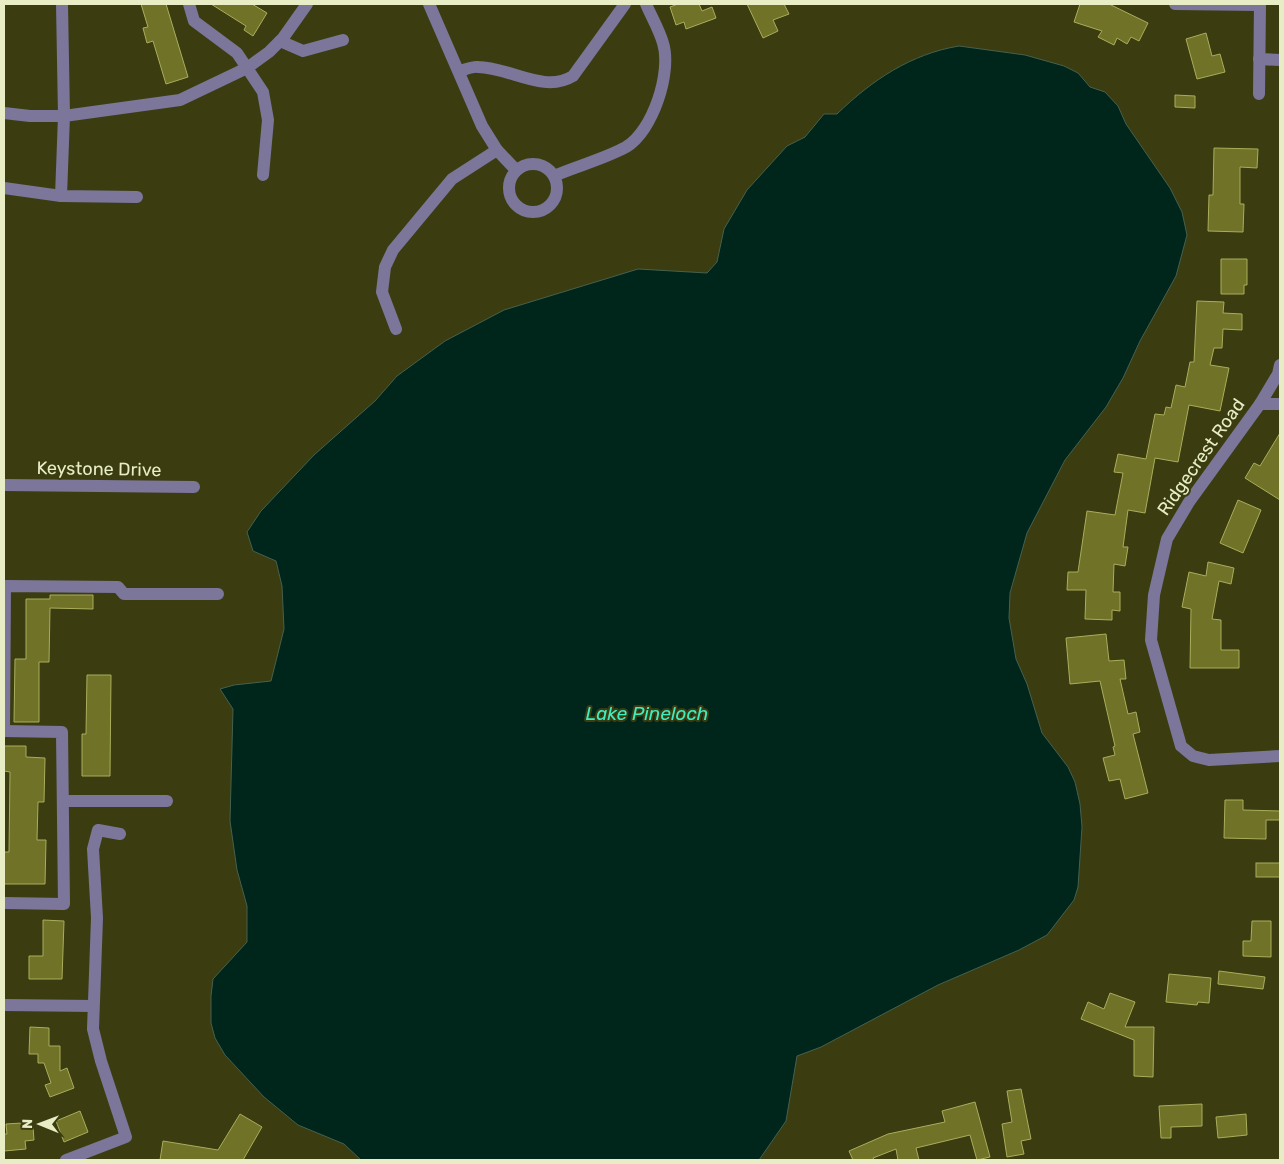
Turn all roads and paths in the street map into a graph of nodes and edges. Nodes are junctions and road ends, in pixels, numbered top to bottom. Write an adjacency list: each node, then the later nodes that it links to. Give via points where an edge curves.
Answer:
1 (62, 4): 19 (street)
2 (189, 4): 13 (street, via 194,21 237,53)
3 (307, 4): 10 (street)
4 (429, 4): 14 (street)
5 (625, 4): 14 (street, via 573,76 564,82 520,77 478,66)
6 (646, 4): 23 (street, via 663,43 666,59 653,114 642,132 627,146)
7 (1174, 4): 8 (street)
8 (1260, 4): 11 (street)
9 (343, 40): 10 (street, via 303,51)
10 (280, 41): 13 (street)
11 (1259, 59): 12 (street); 15 (street)
12 (1280, 60)
13 (247, 68): 19 (street, via 180,100); 22 (street, via 263,92 268,120)
14 (459, 71): 20 (street, via 482,126)
15 (1259, 94)
16 (4, 103): 18 (street)
17 (4, 113): 18 (street)
18 (30, 116): 19 (street)
19 (64, 116): 25 (street)
20 (497, 150): 21 (street); 27 (street, via 452,179 393,250 382,292)
21 (516, 170): 23 (street, via 533,163 549,169); 23 (street, via 509,185 511,196 515,203 529,211 538,211 551,203 557,186)
22 (263, 175)
23 (554, 176)
24 (4, 188): 25 (street)
25 (61, 196): 26 (street)
26 (137, 197)
27 (396, 329)
28 (1280, 365): 29 (street, Ridgecrest Road)
29 (1260, 404): 30 (street); 35 (street, Ridgecrest Road, via 1188,502 1167,539 1154,595 1151,640 1181,746 1193,756 1209,760)
30 (1280, 404)
31 (4, 485): 32 (street, Keystone Drive)
32 (194, 487)
33 (218, 594): 34 (street, via 124,594 118,587 5,586)
34 (4, 730): 36 (street, via 62,732)
35 (1280, 756)
36 (63, 801): 37 (street); 39 (street, via 64,904)
37 (167, 801)
38 (120, 834): 41 (street, via 98,830 93,850 97,918)
39 (4, 903)
40 (4, 1005): 41 (street)
41 (93, 1006): 42 (street, via 93,1029 101,1061 126,1137)
42 (66, 1160)

